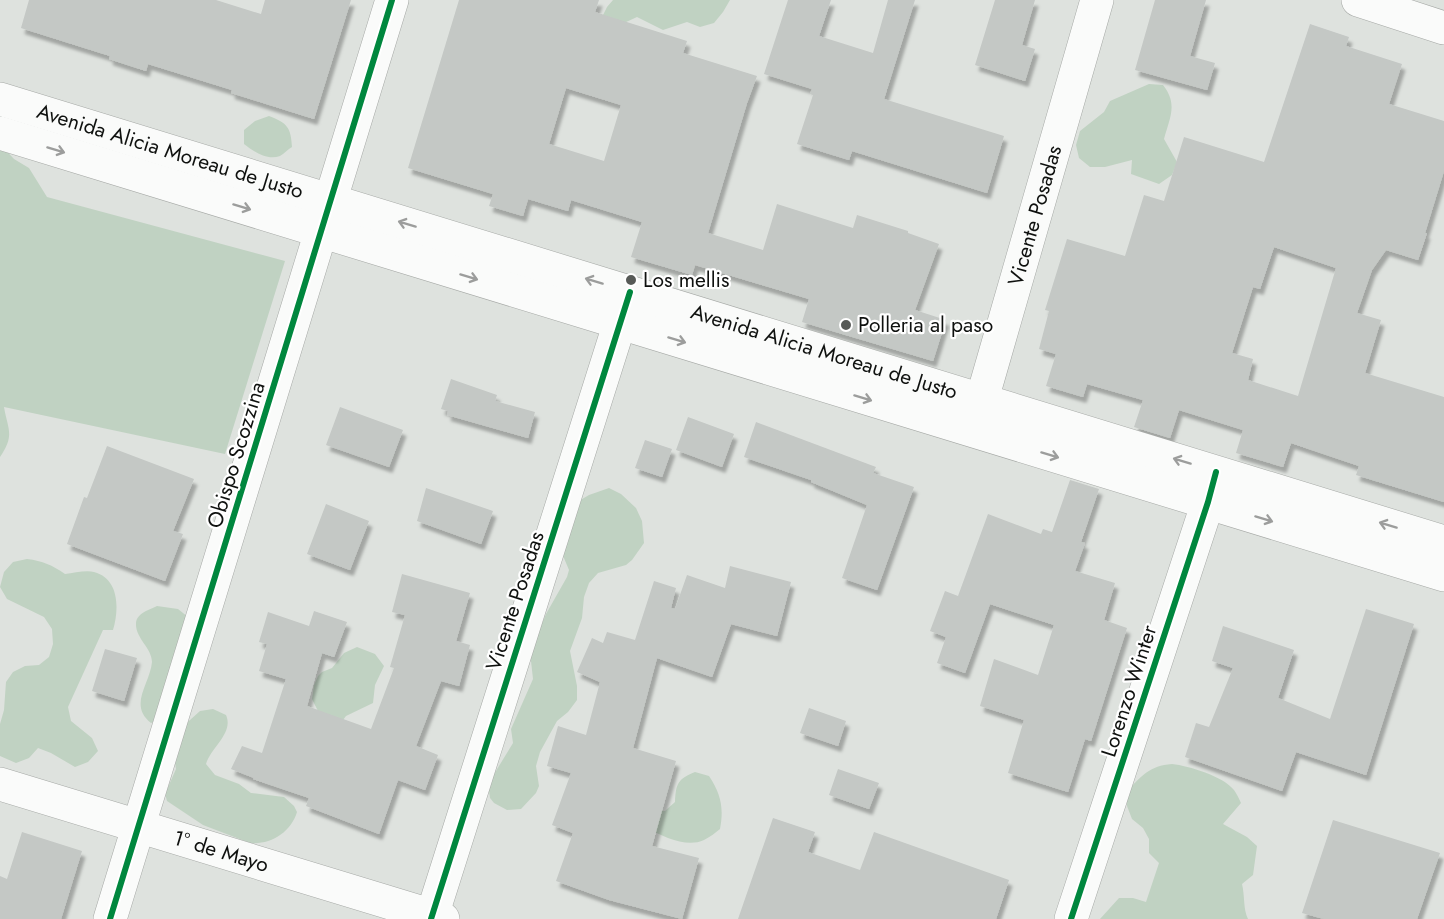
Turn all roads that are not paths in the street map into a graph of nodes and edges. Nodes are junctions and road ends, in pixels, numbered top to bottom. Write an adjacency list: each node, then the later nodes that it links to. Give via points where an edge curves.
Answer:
1 (392, 0): 7 (street, Obispo Scozzina)
2 (1097, 0): 11 (street, Vicente Posadas)
3 (1358, 0): 4 (street)
4 (1444, 28)
5 (0, 99): 7 (street, Avenida Alicia Moreau de Justo)
6 (0, 133): 8 (street, Avenida Alicia Moreau de Justo, one-way to 8)
7 (332, 201): 8 (street, Obispo Scozzina); 9 (street, Avenida Alicia Moreau de Justo, one-way to 7)
8 (322, 232): 10 (street, Avenida Alicia Moreau de Justo, one-way to 10); 17 (street, Obispo Scozzina)
9 (630, 292): 10 (street, Vicente Posadas); 11 (street, Avenida Alicia Moreau de Justo)
10 (621, 323): 12 (street, Avenida Alicia Moreau de Justo, one-way to 12); 18 (street, Vicente Posadas)
11 (982, 400): 12 (street, Vicente Posadas); 13 (street, Avenida Alicia Moreau de Justo, one-way to 11)
12 (973, 432): 13 (street, Avenida Alicia Moreau de Justo, one-way to 13)
13 (1212, 487): 14 (street, Avenida Alicia Moreau de Justo, one-way to 13); 15 (street, Avenida Alicia Moreau de Justo, one-way to 15); 20 (street, Lorenzo Winter)
14 (1444, 542)
15 (1444, 575)
16 (0, 784): 17 (street, 1° de Mayo)
17 (139, 826): 18 (street, 1° de Mayo); 19 (street, Obispo Scozzina)
18 (436, 918)
19 (110, 919)
20 (1071, 919)

